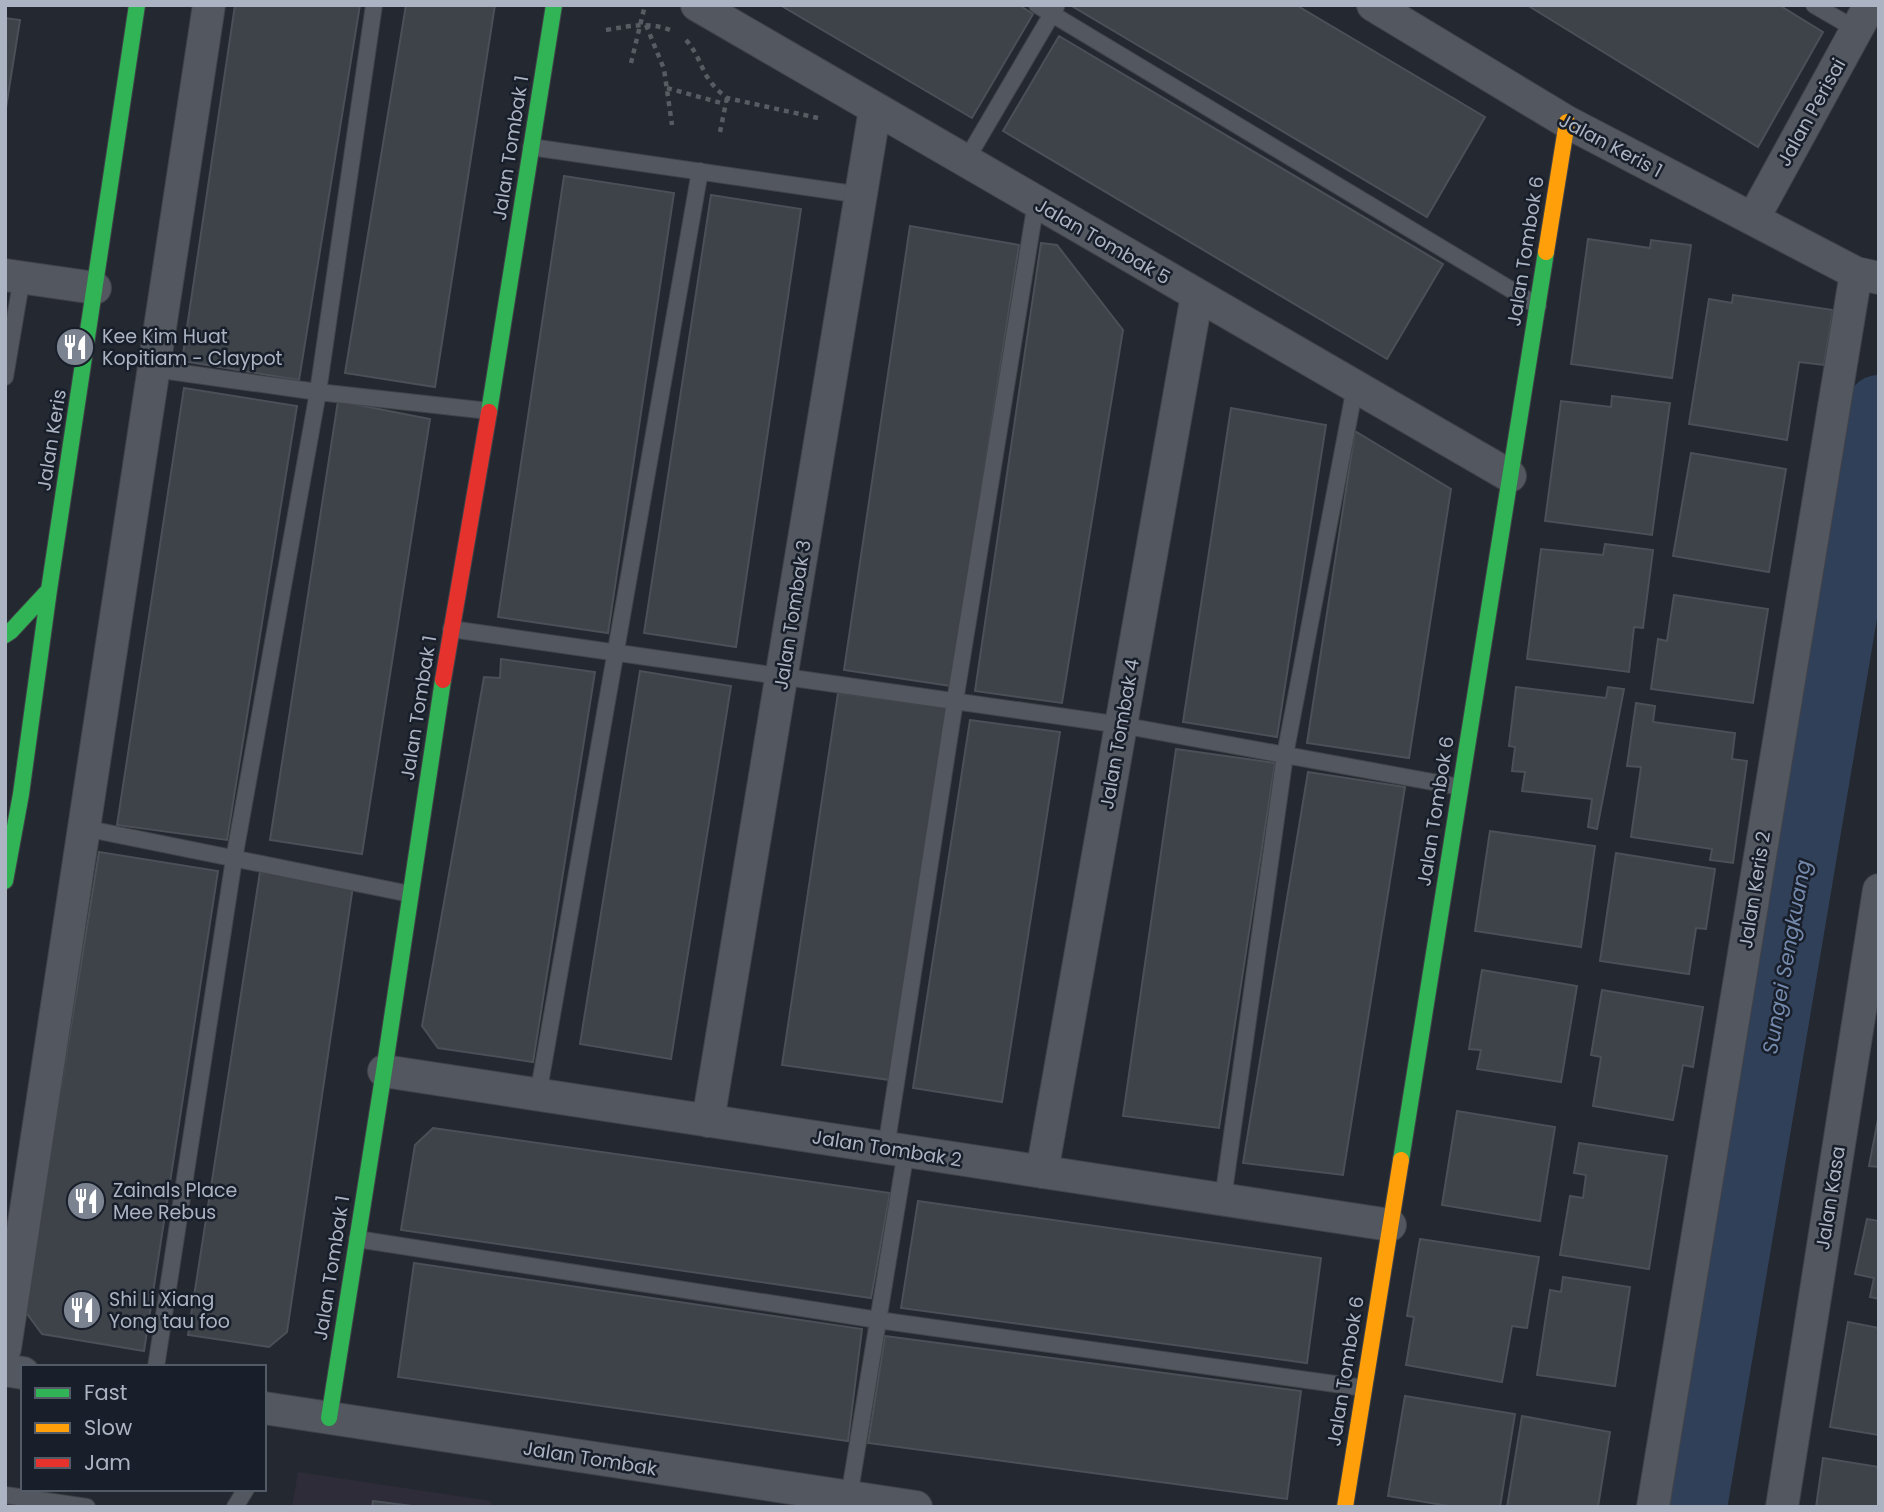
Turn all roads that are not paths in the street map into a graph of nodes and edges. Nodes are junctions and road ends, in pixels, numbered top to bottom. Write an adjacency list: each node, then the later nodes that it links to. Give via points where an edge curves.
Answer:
1 (137, 5): 21 (street, Jalan Keris)
2 (209, 5): 24 (street)
3 (374, 5): 27 (lane)
4 (554, 5): 13 (street, Jalan Tombak 1)
5 (696, 5): 11 (street, Jalan Tombak 5)
6 (1037, 5): 9 (lane)
7 (1373, 5): 12 (street, Jalan Keris 1)
8 (1814, 5): 10 (lane)
9 (1055, 10): 14 (lane); 23 (lane)
10 (1863, 18): 18 (street, Jalan Perisai)
11 (875, 109): 14 (street, Jalan Tombak 5); 16 (street, Jalan Tombak 3)
12 (1567, 122): 18 (street, Jalan Keris 1); 23 (street, Jalan Tombok 6)
13 (531, 147): 15 (lane); 28 (street, Jalan Tombak 1)
14 (965, 162): 17 (street, Jalan Tombak 5)
15 (700, 171): 16 (lane); 33 (lane)
16 (861, 195): 34 (street, Jalan Tombak 3)
17 (1036, 202): 22 (street, Jalan Tombak 5); 35 (lane)
18 (1753, 219): 20 (street, Jalan Keris 1)
19 (13, 276): 21 (street); 25 (lane)
20 (1871, 276): 67 (street, Jalan Keris 2)
21 (95, 288): 30 (street, Jalan Keris)
22 (1197, 296): 26 (street, Jalan Tombak 5); 36 (street, Jalan Tombak 4)
23 (1538, 306): 29 (street, Jalan Tombok 6)
24 (154, 369): 27 (lane); 41 (street)
25 (5, 377)
26 (1355, 387): 29 (street, Jalan Tombak 5); 37 (lane)
27 (318, 392): 28 (lane); 42 (lane)
28 (489, 411): 31 (street, Jalan Tombak 1)
29 (1510, 476): 39 (street, Jalan Tombok 6)
30 (49, 590): 32 (street); 40 (street, Jalan Keris)
31 (452, 629): 33 (lane); 45 (street, Jalan Tombak 1)
32 (5, 635)
33 (617, 653): 34 (lane); 47 (lane)
34 (782, 677): 35 (lane); 48 (street, Jalan Tombak 3)
35 (955, 701): 36 (lane); 49 (lane)
36 (1121, 725): 37 (lane); 50 (street, Jalan Tombak 4)
37 (1285, 755): 39 (lane); 51 (lane)
38 (11, 757): 40 (street)
39 (1461, 787): 52 (street, Jalan Tombok 6)
40 (21, 794): 43 (street, Jalan Keris)
41 (84, 828): 42 (lane); 55 (street)
42 (233, 859): 45 (lane); 56 (lane)
43 (5, 881)
44 (1879, 890): 68 (street, Jalan Kasa)
45 (410, 894): 46 (street, Jalan Tombak 1)
46 (384, 1071): 47 (street, Jalan Tombak 2); 53 (street, Jalan Tombak 1)
47 (538, 1095): 48 (street, Jalan Tombak 2)
48 (708, 1121): 49 (street, Jalan Tombak 2)
49 (896, 1149): 50 (street, Jalan Tombak 2); 54 (lane)
50 (1042, 1172): 51 (street, Jalan Tombak 2)
51 (1223, 1199): 52 (street, Jalan Tombak 2)
52 (1390, 1225): 57 (street, Jalan Tombok 6)
53 (357, 1240): 54 (lane); 59 (street, Jalan Tombak 1)
54 (878, 1320): 57 (lane); 62 (lane)
55 (5, 1348)
56 (156, 1365)
57 (1364, 1388): 66 (street, Jalan Tombok 6)
58 (266, 1413): 59 (street, Jalan Tombak)
59 (329, 1418): 62 (street, Jalan Tombak)
60 (245, 1491): 64 (lane)
61 (5, 1495): 63 (lane)
62 (849, 1497): 65 (street, Jalan Tombak)
63 (87, 1507)
64 (235, 1507)
65 (916, 1507)
66 (1345, 1507)
67 (1653, 1507)
68 (1782, 1507)

